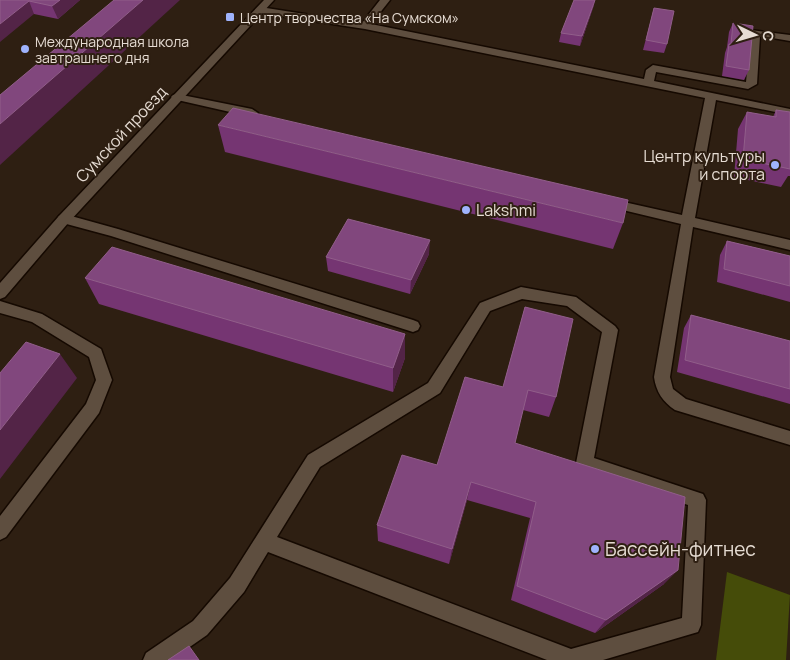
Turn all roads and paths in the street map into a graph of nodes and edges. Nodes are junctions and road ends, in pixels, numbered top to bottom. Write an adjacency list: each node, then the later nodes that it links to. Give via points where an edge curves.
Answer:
1 (268, 0): 3 (street, Сумской проезд)
2 (385, 0): 4 (street)
3 (260, 10): 4 (street); 7 (street, Сумской проезд)
4 (364, 26): 6 (street)
5 (790, 38): 6 (street, via 755,32 748,86 653,68)
6 (648, 84): 8 (street)
7 (177, 97): 10 (street); 12 (street, Сумской проезд)
8 (711, 97): 9 (street); 13 (street)
9 (790, 112)
10 (261, 116)
11 (589, 198): 13 (street)
12 (64, 219): 15 (street, Сумской проезд); 17 (street)
13 (688, 220): 14 (street); 18 (street, via 662,388 680,405)
14 (790, 245)
15 (0, 293)
16 (0, 308): 19 (street, via 37,318 96,353 104,380 93,408)
17 (413, 326)
18 (790, 438)
19 (0, 531)
20 (263, 541): 20 (street, via 314,461 434,388 485,306 521,293 571,302 610,330 585,463 697,500 691,624 571,659); 21 (street, via 237,585 200,628)
21 (153, 660)

